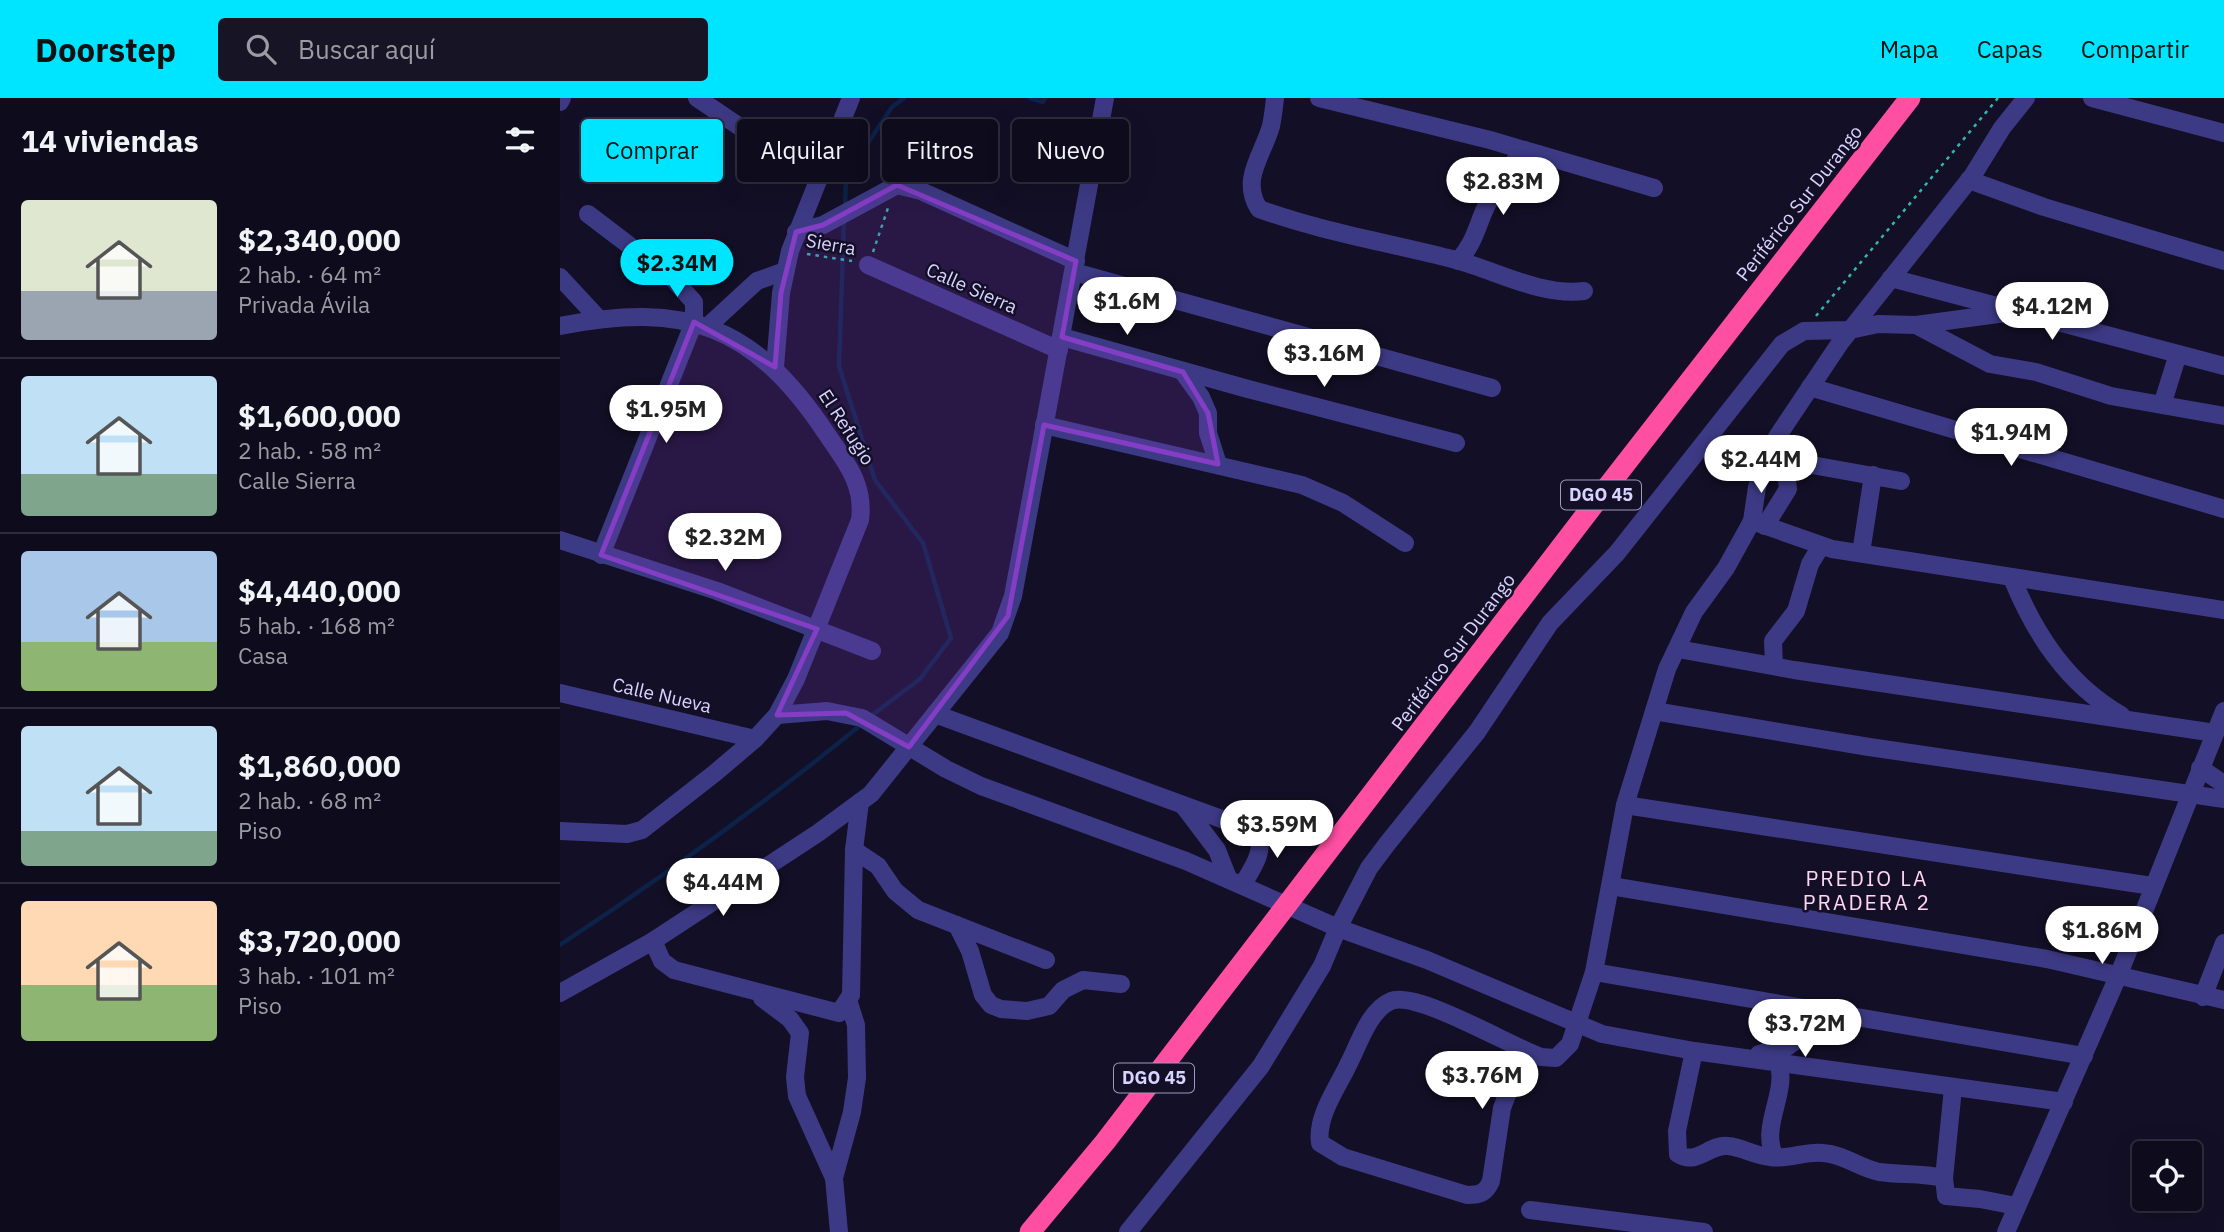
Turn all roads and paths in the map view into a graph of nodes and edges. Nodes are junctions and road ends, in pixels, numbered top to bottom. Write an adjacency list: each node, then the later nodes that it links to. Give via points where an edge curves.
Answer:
1 (697, 98): 11 (street)
2 (851, 98): 13 (street)
3 (1105, 98): 26 (street)
4 (1275, 98): 23 (street, via 1251,186 1259,209)
5 (1319, 98): 15 (street)
6 (1910, 98): 116 (highway, Periférico Sur Durango / DGO 45, via 1105,1142)
7 (1998, 98): 37 (path)
8 (2026, 98): 16 (street)
9 (2092, 98): 10 (street)
10 (2113, 101): 14 (street)
11 (723, 106): 12 (street)
12 (740, 119)
13 (842, 119)
14 (2224, 133)
15 (1524, 150): 19 (street); 23 (street, via 1503,174 1476,237)
16 (1969, 180): 24 (street); 29 (street)
17 (816, 182): 21 (street)
18 (897, 185): 21 (street, via 822,225); 25 (path); 26 (street, via 920,191)
19 (1654, 188)
20 (588, 214): 33 (street, via 686,290)
21 (796, 232): 22 (street)
22 (790, 251): 25 (path, Sierra); 27 (street)
23 (1458, 261): 30 (street, via 1534,286 1567,293)
24 (2224, 261)
25 (868, 265): 38 (street, Calle Sierra)
26 (1075, 267): 38 (street); 44 (street)
27 (785, 271): 33 (street, via 757,281); 41 (street)
28 (560, 277): 32 (street)
29 (1891, 278): 31 (street); 36 (street)
30 (1584, 290)
31 (2012, 312): 34 (street); 39 (street)
32 (598, 318): 33 (street, via 654,316); 35 (street)
33 (701, 324): 41 (street, El Refugio); 60 (street)
34 (1916, 325): 36 (street, via 1878,324); 45 (street, via 1990,364 2111,396)
35 (560, 326)
36 (1850, 330): 37 (street); 43 (street)
37 (1804, 331): 89 (street, via 1776,351 1617,553 1550,622 1477,732 1369,869)
38 (1060, 343): 42 (street, Calle Sierra); 47 (street)
39 (2178, 354): 40 (street); 45 (street)
40 (2224, 366)
41 (775, 367): 63 (street, El Refugio, via 804,399 856,477 860,491 860,520)
42 (1183, 372): 48 (street, Calle Sierra); 50 (street, via 1208,413)
43 (1810, 387): 49 (street); 54 (street)
44 (1492, 388)
45 (2162, 402): 46 (street)
46 (2224, 416)
47 (1044, 425): 50 (street); 70 (street, via 1008,616 988,649)
48 (1456, 443)
49 (1767, 461): 51 (street); 55 (street, via 1757,487)
50 (1217, 464): 57 (street, via 1328,496)
51 (1786, 472): 52 (street, via 1812,465); 55 (street, via 1788,489)
52 (1873, 475): 53 (street); 59 (street)
53 (1901, 481)
54 (2224, 509)
55 (1759, 524): 58 (street); 64 (street, via 1695,612)
56 (560, 540): 60 (street)
57 (1405, 543)
58 (1821, 546): 59 (street); 66 (street, via 1810,564 1796,611 1773,641)
59 (1861, 553): 61 (street)
60 (601, 555): 63 (street, via 717,591)
61 (2012, 578): 62 (street); 72 (street, via 2039,634 2060,664 2081,688)
62 (2224, 610)
63 (817, 629): 65 (street); 71 (street)
64 (1678, 649): 66 (street); 68 (street)
65 (872, 651)
66 (1774, 666): 72 (street)
67 (560, 693): 74 (street, Calle Nueva)
68 (1654, 711): 78 (street); 82 (street)
69 (2224, 711): 73 (street)
70 (935, 714): 75 (street); 81 (street)
71 (777, 715): 74 (street); 75 (street, via 846,713 881,727)
72 (2128, 719): 73 (street)
73 (2215, 733): 76 (street)
74 (755, 739): 83 (street, via 642,830 627,834)
75 (909, 747): 80 (street); 85 (street, via 981,786)
76 (2200, 768): 77 (street); 78 (street)
77 (2224, 784)
78 (2189, 794): 79 (street); 87 (street)
79 (2224, 799)
80 (860, 802): 84 (street); 90 (street)
81 (1183, 804): 85 (street); 85 (street, via 1257,832 1261,839 1258,856)
82 (1625, 805): 86 (street); 87 (street)
83 (560, 831)
84 (854, 850): 88 (street, via 878,866 895,891 912,905); 100 (street)
85 (1235, 881): 89 (street)
86 (1611, 886): 93 (street); 94 (street)
87 (2152, 886): 94 (street)
88 (957, 925): 92 (street); 95 (street, via 983,995 1001,1009 1027,1011 1049,1006 1072,983 1083,980)
89 (1338, 928): 102 (street); 117 (street, via 1322,966 1261,1066)
90 (653, 941): 96 (street, via 662,961 674,970); 97 (street)
91 (2224, 943): 98 (street)
92 (1046, 960)
93 (1594, 972): 101 (street); 102 (street)
94 (2119, 974): 98 (street); 106 (street)
95 (1121, 985)
96 (748, 988): 100 (street, via 829,1012 839,1013); 111 (street, via 790,1019 800,1033 797,1096)
97 (560, 993)
98 (2203, 997): 99 (street)
99 (2224, 1000)
100 (849, 1003): 111 (street, via 856,1025 857,1078)
101 (1835, 1013): 105 (street, via 1787,1047); 106 (street)
102 (1578, 1023): 103 (street, via 1570,1044 1556,1058); 104 (street, via 1602,1034)
103 (1524, 1051): 103 (street, via 1502,1108 1491,1181 1479,1195 1343,1157 1320,1143 1320,1124 1363,1035 1374,1016 1392,1000 1404,999 1441,1012)
104 (1694, 1051): 105 (street); 110 (street, via 1677,1131 1678,1154 1702,1156 1714,1146 1727,1145)
105 (1749, 1056): 107 (street)
106 (2084, 1056): 109 (street)
107 (1778, 1061): 108 (street); 110 (street, via 1781,1081 1769,1141)
108 (1953, 1088): 109 (street); 112 (street)
109 (2064, 1102): 113 (street)
110 (1775, 1157): 112 (street, via 1822,1152 1878,1171)
111 (834, 1178): 115 (street)
112 (1944, 1178): 113 (street, via 1946,1196)
113 (2016, 1206): 119 (street)
114 (1530, 1210): 118 (street)
115 (839, 1232)
116 (1030, 1232)
117 (1128, 1232)
118 (1704, 1232)
119 (2006, 1232)

